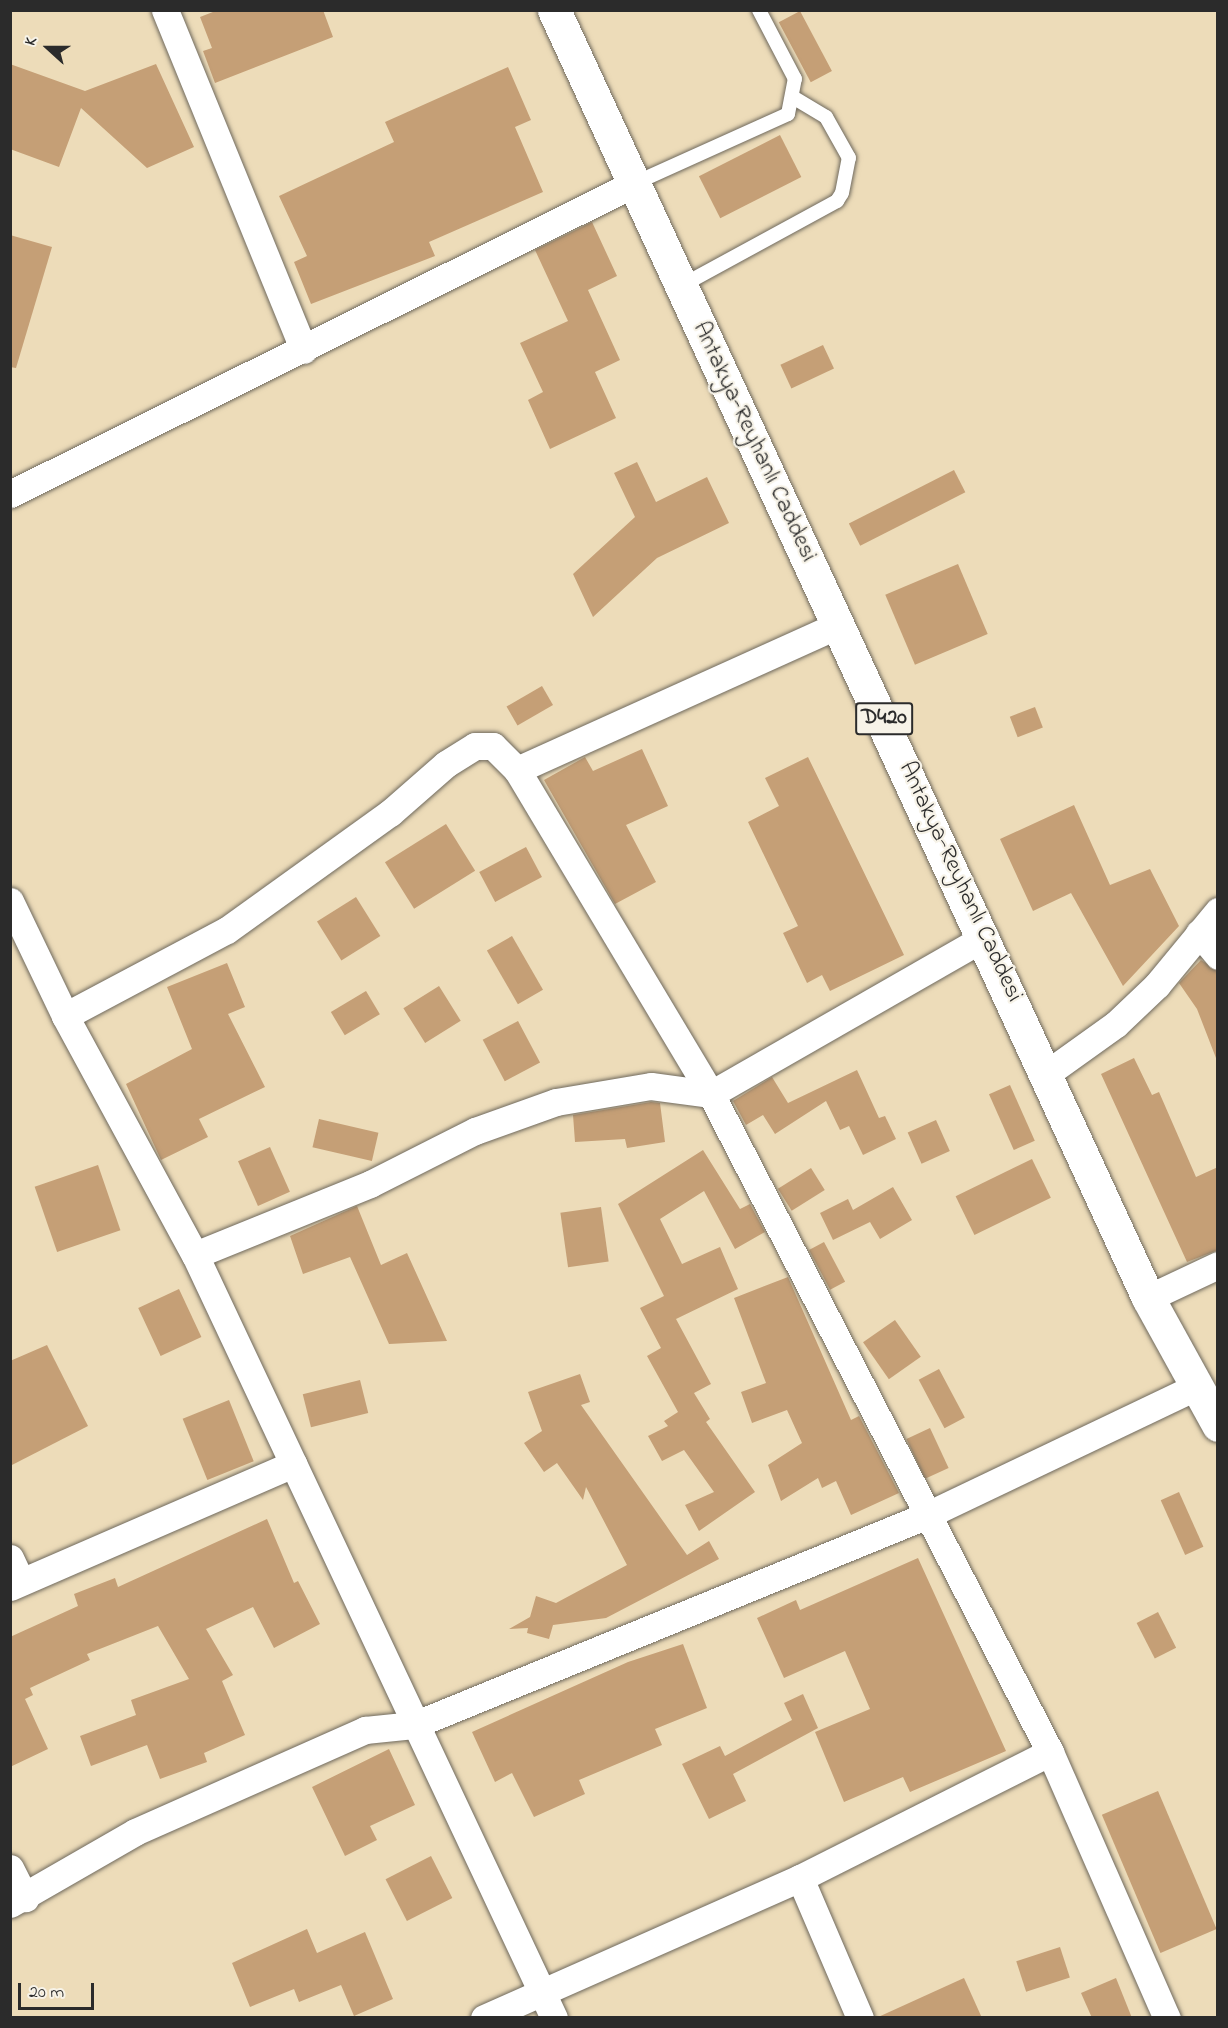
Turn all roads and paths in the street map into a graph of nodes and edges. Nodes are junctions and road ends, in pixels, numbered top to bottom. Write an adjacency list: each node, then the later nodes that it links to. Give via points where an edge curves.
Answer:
1 (165, 10): 7 (street)
2 (554, 10): 5 (main road, Antakya-Reyhanlı Caddesi / D420)
3 (759, 10): 4 (lane, via 795,79)
4 (794, 98): 5 (lane, via 788,114); 6 (lane, via 826,117 849,158 842,193 837,201)
5 (633, 184): 6 (main road, Antakya-Reyhanlı Caddesi / D420); 7 (street)
6 (681, 286): 9 (main road, Antakya-Reyhanlı Caddesi / D420)
7 (304, 350): 8 (street)
8 (10, 494)
9 (840, 624): 10 (street); 14 (main road, Antakya-Reyhanlı Caddesi / D420)
10 (517, 770): 16 (street, via 493,746 475,746 227,930); 18 (street)
11 (10, 901): 16 (street)
12 (1218, 911): 13 (street)
13 (1199, 933): 15 (street); 17 (street, via 1157,985 1116,1024)
14 (985, 937): 17 (main road, Antakya-Reyhanlı Caddesi / D420); 18 (street)
15 (1218, 956)
16 (65, 1016): 19 (street)
17 (1048, 1072): 21 (main road, Antakya-Reyhanlı Caddesi / D420)
18 (711, 1094): 19 (street, via 651,1086 556,1102 475,1131 370,1184); 25 (street)
19 (195, 1255): 24 (street)
20 (1218, 1265): 21 (street)
21 (1148, 1298): 22 (main road, Antakya-Reyhanlı Caddesi / D420)
22 (1197, 1386): 23 (main road, Antakya-Reyhanlı Caddesi / D420); 25 (street)
23 (1218, 1425)
24 (293, 1464): 26 (street); 27 (street)
25 (925, 1516): 27 (street); 28 (street)
26 (14, 1576)
27 (414, 1725): 31 (street, via 365,1730 157,1822); 32 (street)
28 (1050, 1752): 30 (street); 36 (street)
29 (10, 1868): 31 (street)
30 (800, 1878): 32 (street); 35 (street)
31 (18, 1901)
32 (544, 1992): 33 (street); 34 (street)
33 (484, 2018)
34 (554, 2018)
35 (860, 2018)
36 (1167, 2018)

